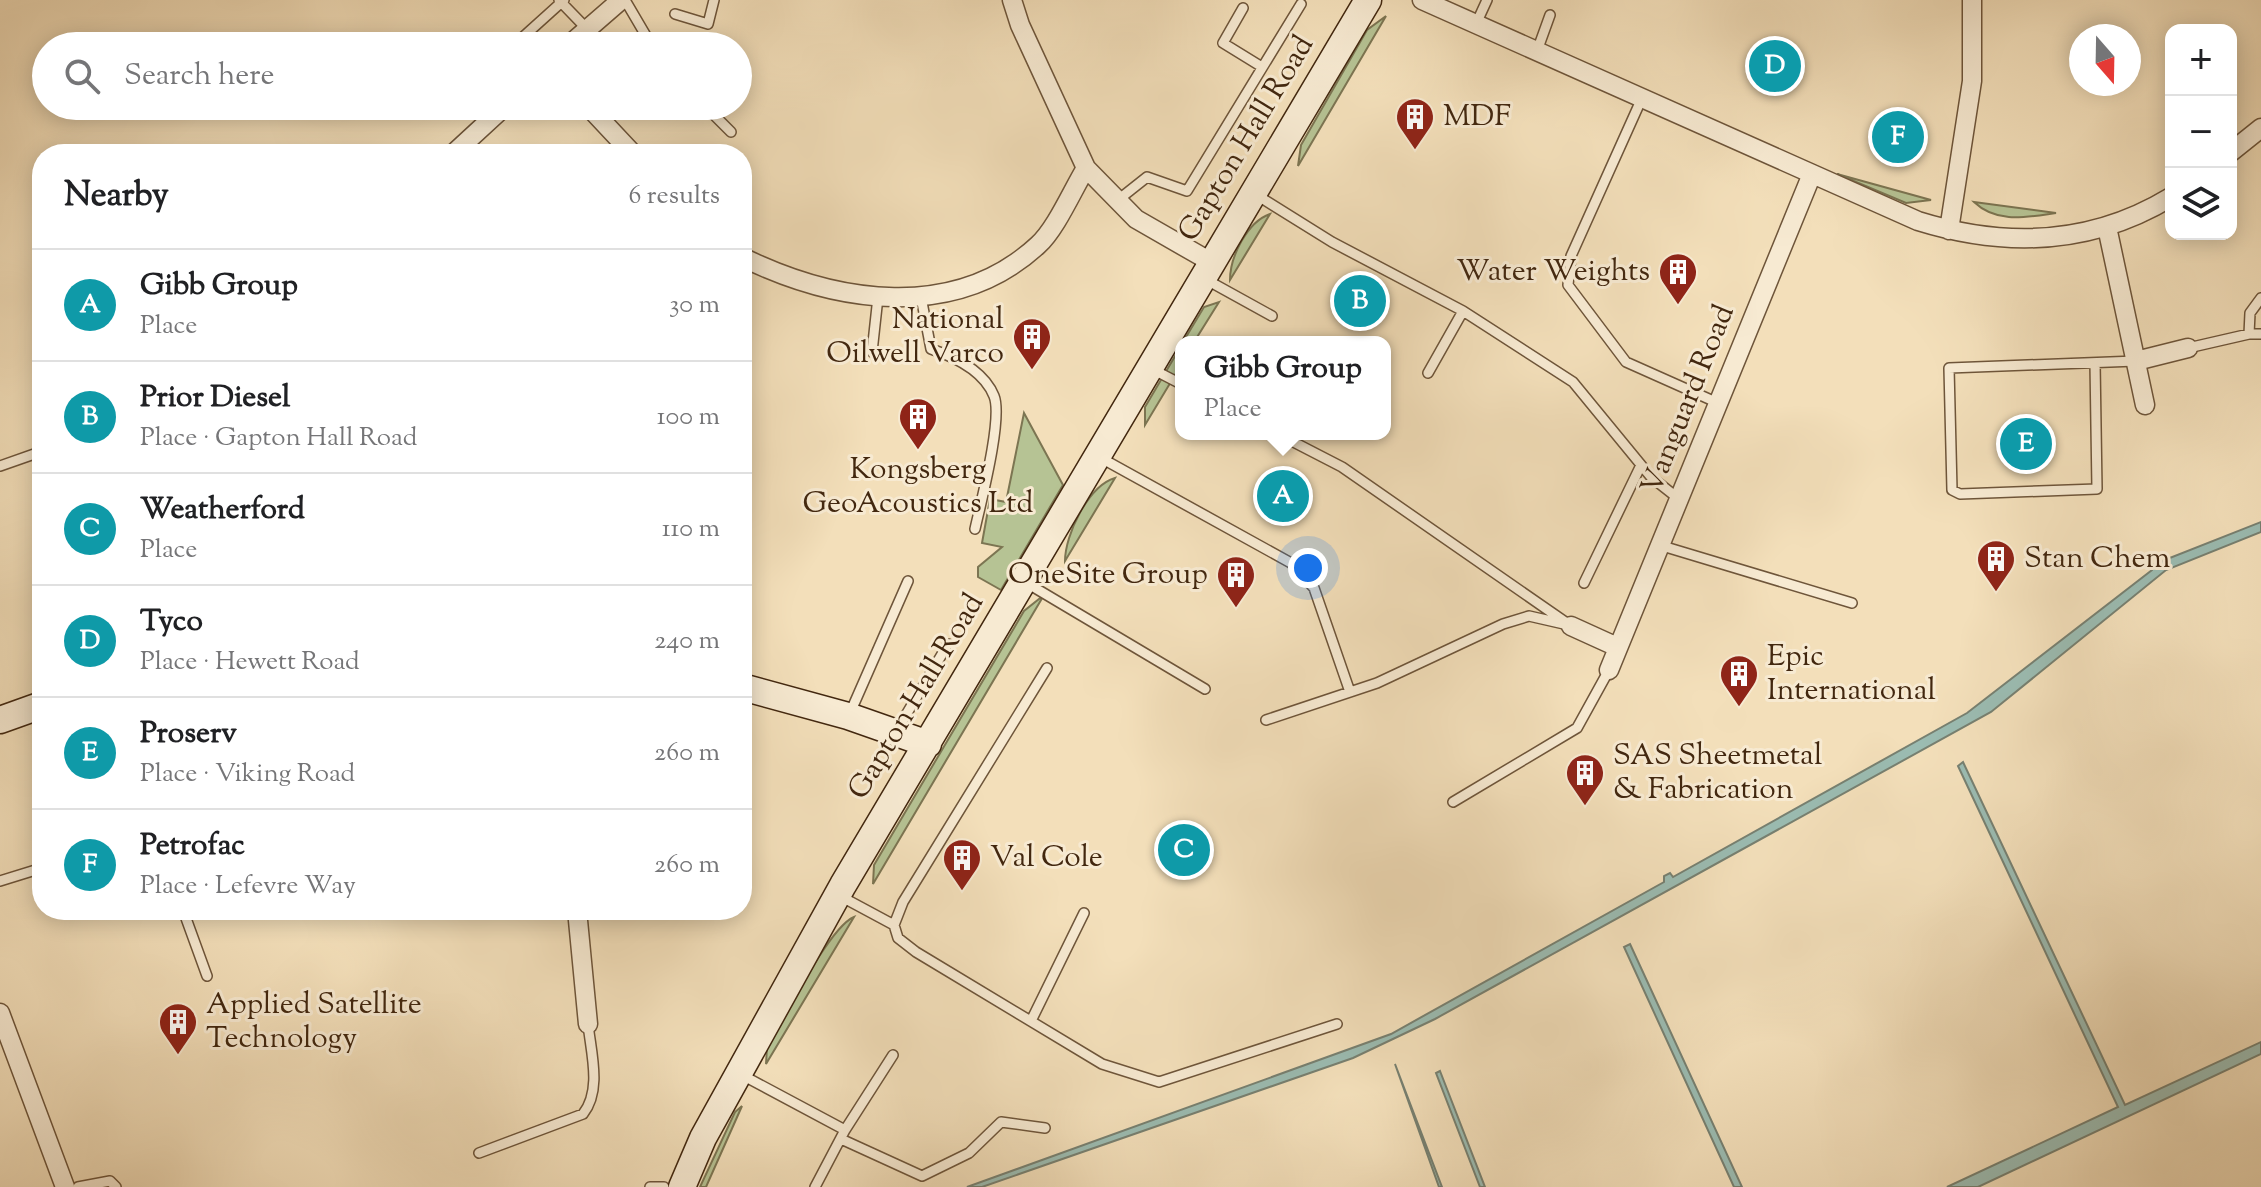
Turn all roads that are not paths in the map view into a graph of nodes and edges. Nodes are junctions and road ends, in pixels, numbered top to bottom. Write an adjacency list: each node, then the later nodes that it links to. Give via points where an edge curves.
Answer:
1 (623, 0): 14 (street); 17 (lane)
2 (714, 0): 11 (lane, via 708,24)
3 (1012, 0): 29 (street)
4 (1368, 0): 31 (street, Gapton Hall Road)
5 (1422, 0): 13 (street)
6 (1487, 0): 13 (lane)
7 (1972, 0): 35 (street, via 1972,81)
8 (561, 1): 14 (lane); 15 (lane)
9 (1301, 4): 19 (lane)
10 (1243, 8): 19 (lane, via 1223,43)
11 (675, 14)
12 (1550, 15): 18 (lane)
13 (1476, 24): 18 (street)
14 (587, 29): 16 (street)
15 (528, 32)
16 (584, 32)
17 (643, 32)
18 (1537, 51): 20 (street)
19 (1262, 67): 32 (lane, via 1187,191 1147,177)
20 (1642, 98): 30 (street); 52 (lane, via 1571,256 1568,285 1626,362)
21 (490, 120): 26 (street)
22 (601, 120): 27 (street)
23 (719, 120): 25 (lane)
24 (2261, 128): 28 (street)
25 (731, 132)
26 (464, 144)
27 (624, 144)
28 (2237, 147)
29 (1086, 168): 32 (street); 39 (street, via 1040,244 990,281)
30 (1812, 174): 35 (street); 52 (street, Vanguard Road)
31 (1253, 192): 37 (street, Gapton Hall Road); 41 (lane, via 1332,242)
32 (1118, 200): 37 (street)
33 (2165, 200): 34 (street)
34 (2107, 227): 35 (street, via 2050,239); 47 (street)
35 (1949, 230)
36 (752, 262): 38 (street, via 782,277)
37 (1206, 270): 42 (lane); 49 (street, Gapton Hall Road)
38 (878, 297): 39 (street); 46 (lane)
39 (921, 297): 60 (lane, via 931,349 968,367 994,396 998,412)
40 (2261, 298): 43 (lane, via 2250,313)
41 (1463, 311): 50 (lane); 57 (lane, via 1573,382)
42 (1272, 316)
43 (2249, 334): 44 (lane); 45 (lane)
44 (2261, 334)
45 (2188, 348): 47 (street)
46 (872, 352)
47 (2136, 361): 48 (lane); 53 (street)
48 (2095, 363): 48 (lane, via 2097,489 1960,494 1952,490 1949,368)
49 (1149, 367): 51 (lane); 56 (street, Gapton Hall Road)
50 (1428, 373)
51 (1175, 381)
52 (1718, 403): 59 (street, Vanguard Road)
53 (2145, 405)
54 (1290, 440): 66 (lane, via 1342,467)
55 (32, 455): 58 (lane)
56 (1098, 457): 62 (street, Gapton Hall Road); 73 (lane, via 1291,563 1314,588)
57 (1641, 465): 59 (lane); 64 (lane)
58 (0, 466)
59 (1679, 499): 61 (street, Vanguard Road)
60 (975, 529)
61 (1659, 545): 65 (lane); 68 (street, Vanguard Road)
62 (1022, 580): 71 (lane); 79 (street, Gapton Hall Road)
63 (908, 581): 75 (lane)
64 (1584, 583)
65 (1852, 603)
66 (1571, 626): 68 (street); 73 (lane, via 1529,616)
67 (948, 644): 78 (lane)
68 (1615, 646): 70 (street, Vanguard Road)
69 (1047, 668): 87 (lane, via 957,811)
70 (1609, 670): 80 (lane, via 1577,728)
71 (1205, 689)
72 (752, 690): 75 (street)
73 (1350, 692): 77 (lane)
74 (32, 712): 76 (street)
75 (848, 716): 78 (street)
76 (0, 720)
77 (1266, 720)
78 (895, 733): 79 (street)
79 (928, 744): 83 (street, Gapton Hall Road)
80 (1453, 802)
81 (32, 871): 82 (lane)
82 (0, 881)
83 (837, 894): 87 (lane); 94 (street, Gapton Hall Road)
84 (1084, 913): 90 (lane)
85 (187, 920): 88 (lane)
86 (578, 920): 91 (street)
87 (894, 925): 90 (lane, via 898,938 916,952)
88 (207, 976)
89 (0, 1013): 98 (street)
90 (1031, 1021): 92 (lane, via 1102,1064 1159,1082)
91 (588, 1024): 97 (lane, via 594,1088 583,1114)
92 (1337, 1024)
93 (893, 1055): 96 (lane)
94 (739, 1073): 96 (lane); 103 (street, Gapton Hall Road)
95 (1045, 1128): 96 (lane, via 1001,1122 969,1153 922,1176)
96 (843, 1134): 104 (lane)
97 (479, 1153)
98 (65, 1187)
99 (78, 1187): 100 (lane, via 96,1181 110,1181)
100 (116, 1187)
101 (650, 1187): 102 (lane)
102 (664, 1187)
103 (682, 1187)
104 (815, 1187)

